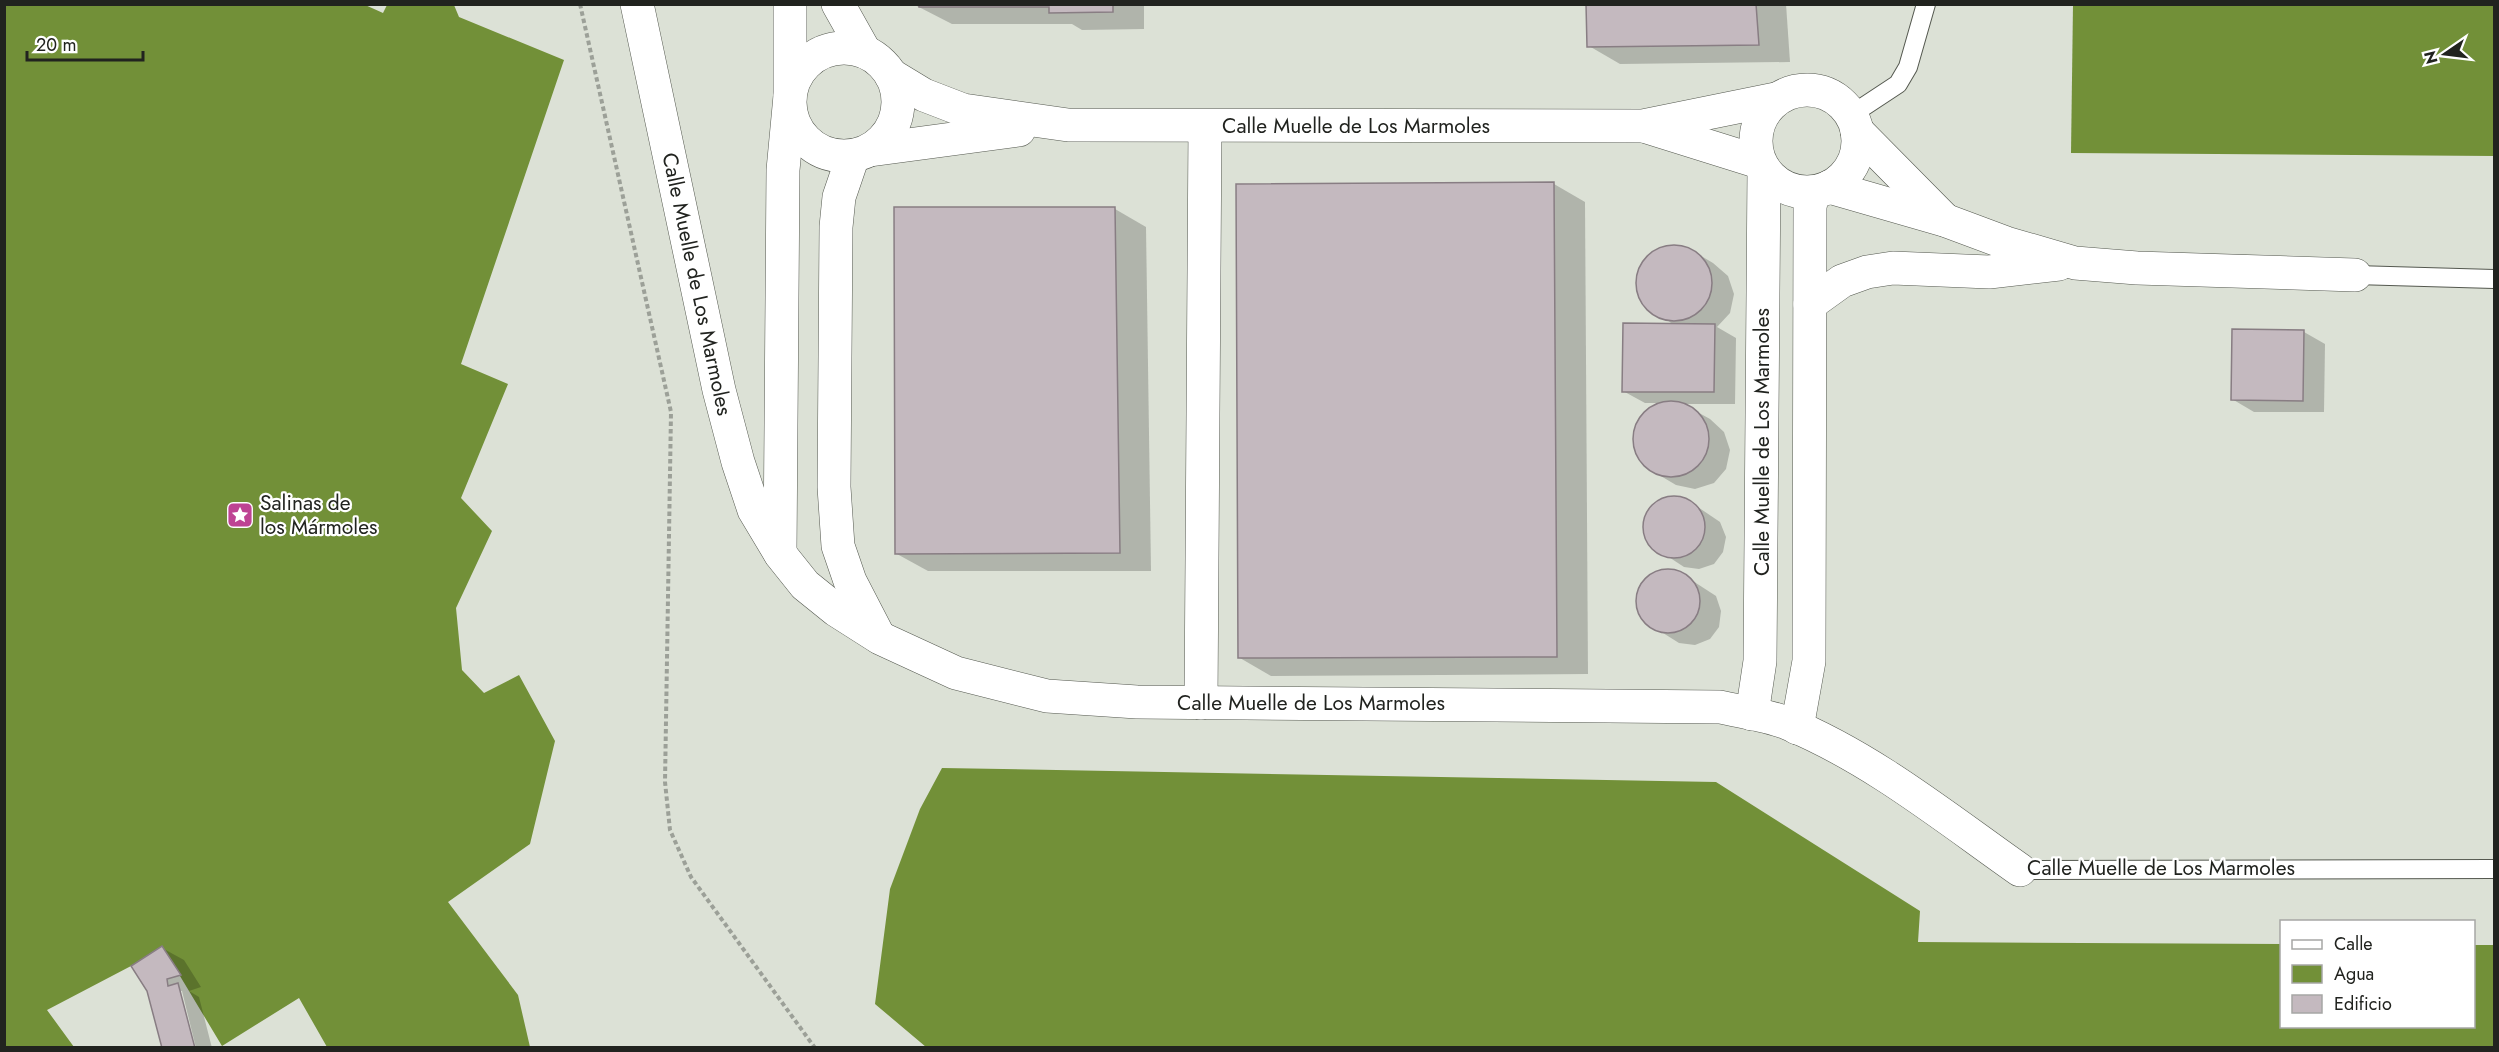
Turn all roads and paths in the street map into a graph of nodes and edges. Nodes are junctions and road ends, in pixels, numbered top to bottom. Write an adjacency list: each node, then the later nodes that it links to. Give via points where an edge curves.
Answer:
1 (580, 4): 29 (path, via 671,412 665,782 670,830 692,877)
2 (637, 4): 22 (street, Calle Muelle de Los Marmoles, via 735,452 754,510)
3 (790, 4): 8 (street)
4 (838, 4): 6 (street)
5 (1926, 4): 10 (lane, via 1908,68 1898,84)
6 (865, 52): 7 (street); 8 (street, via 840,49 816,56 803,66)
7 (891, 75): 11 (street, via 924,95 963,111); 14 (street, via 897,91 896,117 884,140)
8 (790, 96): 14 (street, via 791,113 807,141 836,156); 22 (street, via 783,170)
9 (1776, 99): 10 (street, via 1792,92 1826,93 1840,102); 13 (street, Calle Muelle de Los Marmoles); 15 (street, via 1758,127 1755,144)
10 (1854, 123): 16 (street, via 1857,149 1853,164 1843,178); 17 (street)
11 (1068, 125): 12 (street, Calle Muelle de Los Marmoles); 14 (street)
12 (1205, 126): 13 (street, Calle Muelle de Los Marmoles); 24 (street)
13 (1642, 126): 15 (street, Calle Muelle de Los Marmoles)
14 (862, 153): 23 (street, via 839,197 836,227 834,487 838,546 850,581)
15 (1761, 166): 16 (street, via 1781,186 1796,192); 25 (street, Calle Muelle de Los Marmoles, via 1760,661)
16 (1822, 190): 17 (street); 21 (street, via 1810,207)
17 (1947, 221): 18 (street)
18 (2075, 262): 19 (street, via 2137,268); 21 (street, via 1989,272 1893,268 1867,272 1842,281)
19 (2355, 275): 20 (lane)
20 (2494, 279)
21 (1810, 304): 26 (street, via 1809,661)
22 (780, 555): 23 (street, Calle Muelle de Los Marmoles, via 805,585)
23 (880, 638): 24 (street, Calle Muelle de Los Marmoles, via 956,673 1047,696)
24 (1201, 703): 25 (street, Calle Muelle de Los Marmoles, via 1720,707)
25 (1752, 714): 26 (street, Calle Muelle de Los Marmoles)
26 (1797, 728): 28 (street, Calle Muelle de Los Marmoles, via 1887,776)
27 (2494, 869): 28 (lane, Calle Muelle de Los Marmoles)
28 (2020, 870)
29 (815, 1047)

